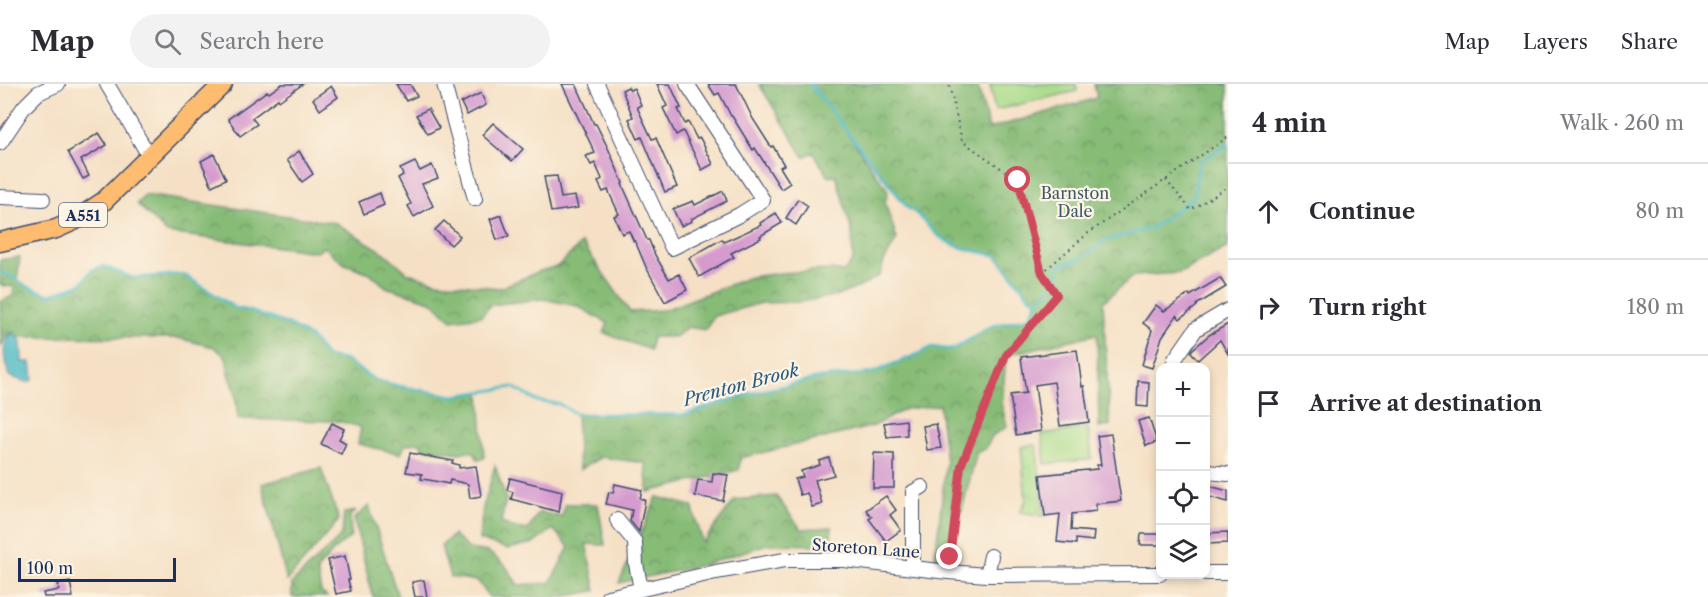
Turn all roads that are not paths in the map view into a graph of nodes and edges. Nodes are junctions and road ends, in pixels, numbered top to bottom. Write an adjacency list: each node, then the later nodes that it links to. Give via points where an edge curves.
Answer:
1 (57, 84): 7 (street, via 38,93 24,107)
2 (107, 84): 8 (street)
3 (223, 84): 8 (main road, A551)
4 (444, 84): 11 (street)
5 (597, 84): 6 (street, via 672,248 763,200)
6 (687, 84)
7 (0, 143)
8 (149, 156): 12 (main road, A551, via 104,201 74,221)
9 (0, 197): 10 (street)
10 (43, 199)
11 (475, 199)
12 (0, 242)
13 (1228, 310): 14 (street, via 1196,329)
14 (1174, 363)
15 (1207, 471): 16 (street)
16 (1228, 474)
17 (922, 487): 20 (street, via 913,492)
18 (617, 520): 25 (street, via 635,542)
19 (991, 556): 24 (street)
20 (913, 568): 24 (street, Storeton Lane); 25 (street, Storeton Lane, via 844,560 785,560)
21 (1210, 573): 22 (street)
22 (1228, 573)
23 (1156, 574): 24 (street, Storeton Lane)
24 (987, 575)
25 (641, 590): 26 (street, Storeton Lane)
26 (608, 597)

